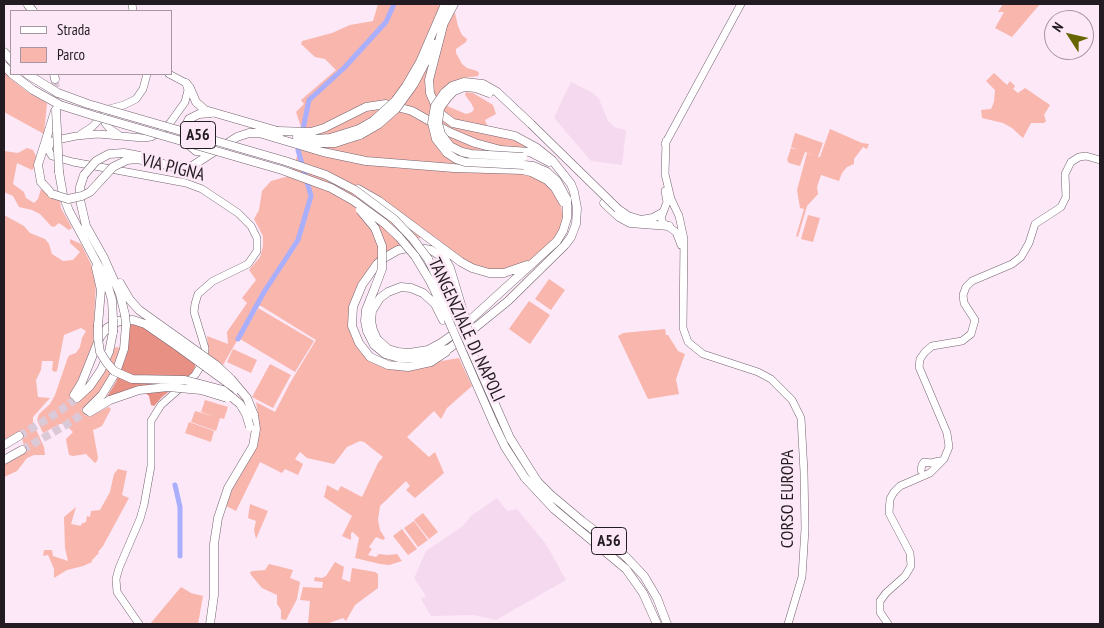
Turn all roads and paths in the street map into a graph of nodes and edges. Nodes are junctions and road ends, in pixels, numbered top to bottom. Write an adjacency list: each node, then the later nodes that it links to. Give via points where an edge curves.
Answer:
1 (445, 4): 15 (highway, bridge, via 409,81 395,101 373,121 352,132 330,138 307,138)
2 (454, 4): 4 (highway)
3 (741, 4): 19 (main road)
4 (444, 22): 18 (highway, bridge, via 414,84 396,109 379,124 360,135 335,142 314,144); 24 (highway, bridge, via 429,86 433,103 441,114 462,126 520,138 552,160)
5 (14, 75): 12 (highway, TANGENZIALE DI NAPOLI / A56)
6 (29, 75): 25 (highway, TANGENZIALE DI NAPOLI / A56, bridge, via 58,93 88,104 285,161)
7 (147, 75): 10 (main road, VIA PIGNA)
8 (151, 75): 10 (main road, VIA PIGNA)
9 (171, 75): 11 (main road)
10 (145, 82): 13 (main road, VIA PIGNA, via 136,99)
11 (186, 83): 14 (highway, via 199,105); 17 (main road, VIA PIGNA, via 186,99 165,128 147,138)
12 (57, 109): 23 (highway, bridge, via 38,169 41,182 52,194 68,199 82,196 90,192 113,167 127,160); 26 (highway, TANGENZIALE DI NAPOLI / A56, bridge, via 95,116); 31 (highway, bridge, via 63,195)
13 (106, 111): 16 (main road, VIA PIGNA, via 89,130); 17 (main road, VIA PIGNA, via 104,120 107,126 114,133)
14 (215, 114): 15 (highway); 20 (highway, bridge, via 199,114 190,119 184,127 184,138 193,150 204,152)
15 (278, 132): 22 (highway, bridge, via 311,132 366,107 386,104 412,111 449,132 502,150)
16 (76, 136): 17 (main road, VIA PIGNA); 46 (main road, VIA PIGNA, via 52,141 48,147 50,154 73,162 202,188 247,221 258,242 248,264 213,281 198,294 194,312 205,348 204,361 195,374 161,405 151,421 146,499 116,579 117,592)
17 (125, 136)
18 (288, 140): 20 (highway, via 254,132); 22 (highway, via 366,161 454,168)
19 (666, 141): 27 (main road, via 665,174); 28 (main road, via 660,166 667,199)
20 (222, 147): 23 (highway, bridge, via 186,168)
21 (1100, 160): 52 (main road, via 1086,156 1071,162 1065,174 1066,197 1061,207 1035,224 1021,257 966,287 964,303 975,320 971,334 962,341 932,346 920,359 919,367 949,440 948,452 944,459 900,486 890,499 890,513 910,553 911,566 880,601 880,612)
22 (523, 161): 24 (highway, via 541,161); 29 (highway, bridge, via 465,162 447,153 436,139 432,122 435,106 460,83 480,83 497,92 622,213); 32 (highway, via 542,169 557,181 566,199 567,218 561,236)
23 (163, 164): 31 (highway, bridge, via 135,155 114,153 96,161 80,187)
24 (563, 174): 37 (highway, via 574,192 578,208 569,241 508,301)
25 (336, 180): 32 (highway, bridge, via 379,201 467,266 495,274 515,270); 35 (highway, TANGENZIALE DI NAPOLI / A56, bridge, via 394,219 413,239 428,259)
26 (323, 185): 35 (highway, TANGENZIALE DI NAPOLI / A56, bridge, via 354,201 399,237 415,256); 37 (highway, bridge, via 365,214 382,246 383,265 365,321 369,337 377,348 394,357 409,359)
27 (676, 210): 28 (main road); 34 (main road, via 684,239)
28 (662, 213): 29 (highway); 30 (main road, via 662,221)
29 (653, 222): 30 (highway)
30 (668, 226): 34 (main road, via 679,237)
31 (86, 234): 33 (highway)
32 (542, 256): 35 (highway, via 458,331 428,350 403,353 388,348 377,339 371,321 372,311 380,298 402,287 423,293)
33 (98, 258): 36 (highway, via 134,305); 36 (highway, bridge, via 111,295 113,319 113,332 109,352 100,370 90,386 76,397 100,337 107,328 119,321 133,320 145,324); 39 (highway, bridge, via 98,339 100,352 107,363 118,374 138,380 185,380 223,390 240,404); 39 (highway, bridge, via 120,294 126,325 124,349 116,372 88,412 132,392 176,386 216,393 230,400)
34 (683, 263): 51 (main road, CORSO EUROPA, via 683,328 688,342 711,357 758,372 775,382 799,411 803,438 805,530 802,577)
35 (449, 318): 38 (highway, TANGENZIALE DI NAPOLI / A56, bridge); 49 (highway, TANGENZIALE DI NAPOLI / A56, bridge, via 505,447 525,478 554,509 626,569 643,593)
36 (179, 343): 44 (highway, bridge, via 216,365 247,398 256,429 248,457)
37 (450, 348): 38 (highway, bridge, via 439,358 419,366 393,366 374,360 362,348 354,332 353,314 358,292 372,270 388,255 409,247 428,249 441,256 450,268)
38 (477, 364): 50 (highway, TANGENZIALE DI NAPOLI / A56, bridge, via 510,438 532,473 551,495 608,541 644,576)
39 (250, 427): 44 (highway, via 248,447)
40 (19, 436): 41 (highway)
41 (4, 446)
42 (22, 450): 43 (highway)
43 (4, 460)
44 (238, 470): 45 (highway, via 218,518 214,544)
45 (213, 608): 47 (highway); 48 (highway)
46 (139, 624)
47 (206, 624)
48 (210, 624)
49 (657, 624)
50 (667, 624)
51 (788, 624)
52 (888, 624)

